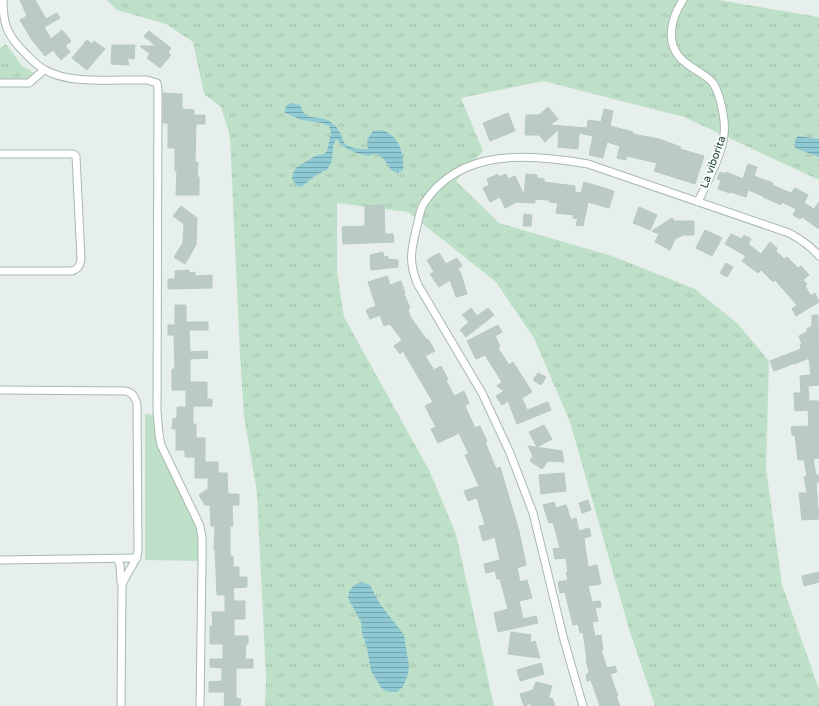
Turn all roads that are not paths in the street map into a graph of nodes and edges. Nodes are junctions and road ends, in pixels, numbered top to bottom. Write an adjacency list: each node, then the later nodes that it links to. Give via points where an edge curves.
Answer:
1 (3, 0): 3 (street, via 6,26 14,41)
2 (683, 0): 6 (street, La viborita, via 672,21 673,45 684,62 713,84 724,119 722,145)
3 (44, 70): 4 (street, via 29,83); 15 (street, via 76,79 147,80 157,83 158,434 200,526 202,538)
4 (0, 83)
5 (0, 154): 8 (street, via 76,156 81,259 77,269 72,271)
6 (698, 202): 7 (street, via 789,233 800,238); 16 (street, via 588,164 536,157 492,159 458,170 438,188 424,204 414,236 412,272 482,393 510,453 533,513)
7 (819, 256)
8 (0, 271)
9 (0, 390): 10 (street, via 126,391 135,398)
10 (137, 558): 11 (street); 13 (street)
11 (117, 559): 12 (street); 13 (street)
12 (0, 560)
13 (122, 585): 14 (street)
14 (121, 706)
15 (200, 706)
16 (583, 706)

